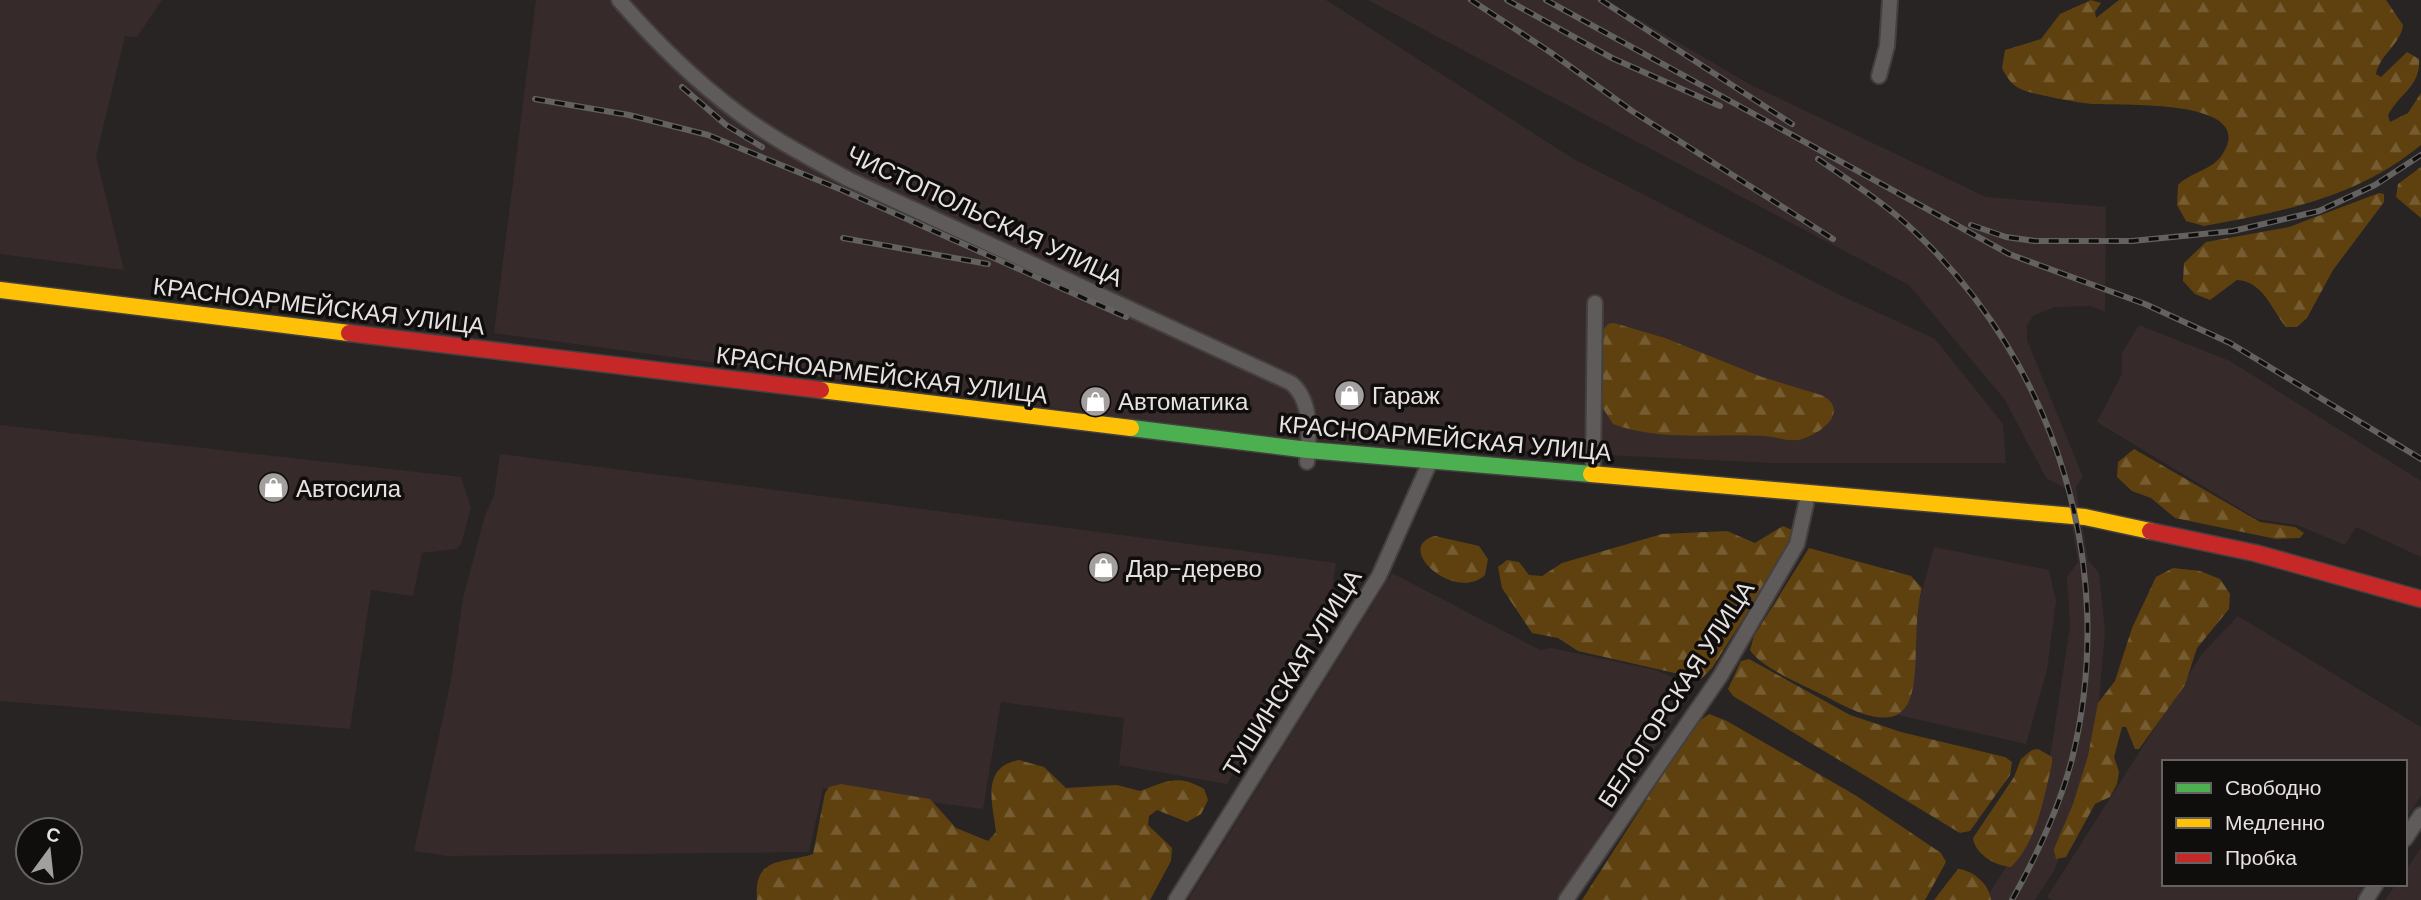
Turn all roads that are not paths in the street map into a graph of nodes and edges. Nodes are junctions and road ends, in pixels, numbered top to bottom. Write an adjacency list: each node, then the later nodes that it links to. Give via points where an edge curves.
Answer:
1 (619, 0): 7 (street, ЧИСТОПОЛЬСКАЯ УЛИЦА, via 646,31 736,111 790,147 848,179 1291,383 1304,403)
2 (1890, 0): 3 (street, via 1887,46)
3 (1879, 76)
4 (0, 290): 7 (main road, КРАСНОАРМЕЙСКАЯ УЛИЦА)
5 (0, 302): 7 (main road, КРАСНОАРМЕЙСКАЯ УЛИЦА)
6 (1595, 303): 9 (street)
7 (1307, 456): 8 (main road, КРАСНОАРМЕЙСКАЯ УЛИЦА)
8 (1428, 467): 9 (main road, КРАСНОАРМЕЙСКАЯ УЛИЦА); 10 (main road, КРАСНОАРМЕЙСКАЯ УЛИЦА); 15 (street, ТУШИНСКАЯ УЛИЦА, via 1379,576)
9 (1592, 474): 11 (main road, КРАСНОАРМЕЙСКАЯ УЛИЦА, via 2085,517 2256,553)
10 (1806, 504): 12 (main road, КРАСНОАРМЕЙСКАЯ УЛИЦА, via 2099,533 2314,581); 16 (street, БЕЛОГОРСКАЯ УЛИЦА, via 1797,544 1721,675)
11 (2421, 598)
12 (2421, 611)
13 (2421, 815): 14 (street)
14 (2407, 836)
15 (1177, 900)
16 (1566, 900)

